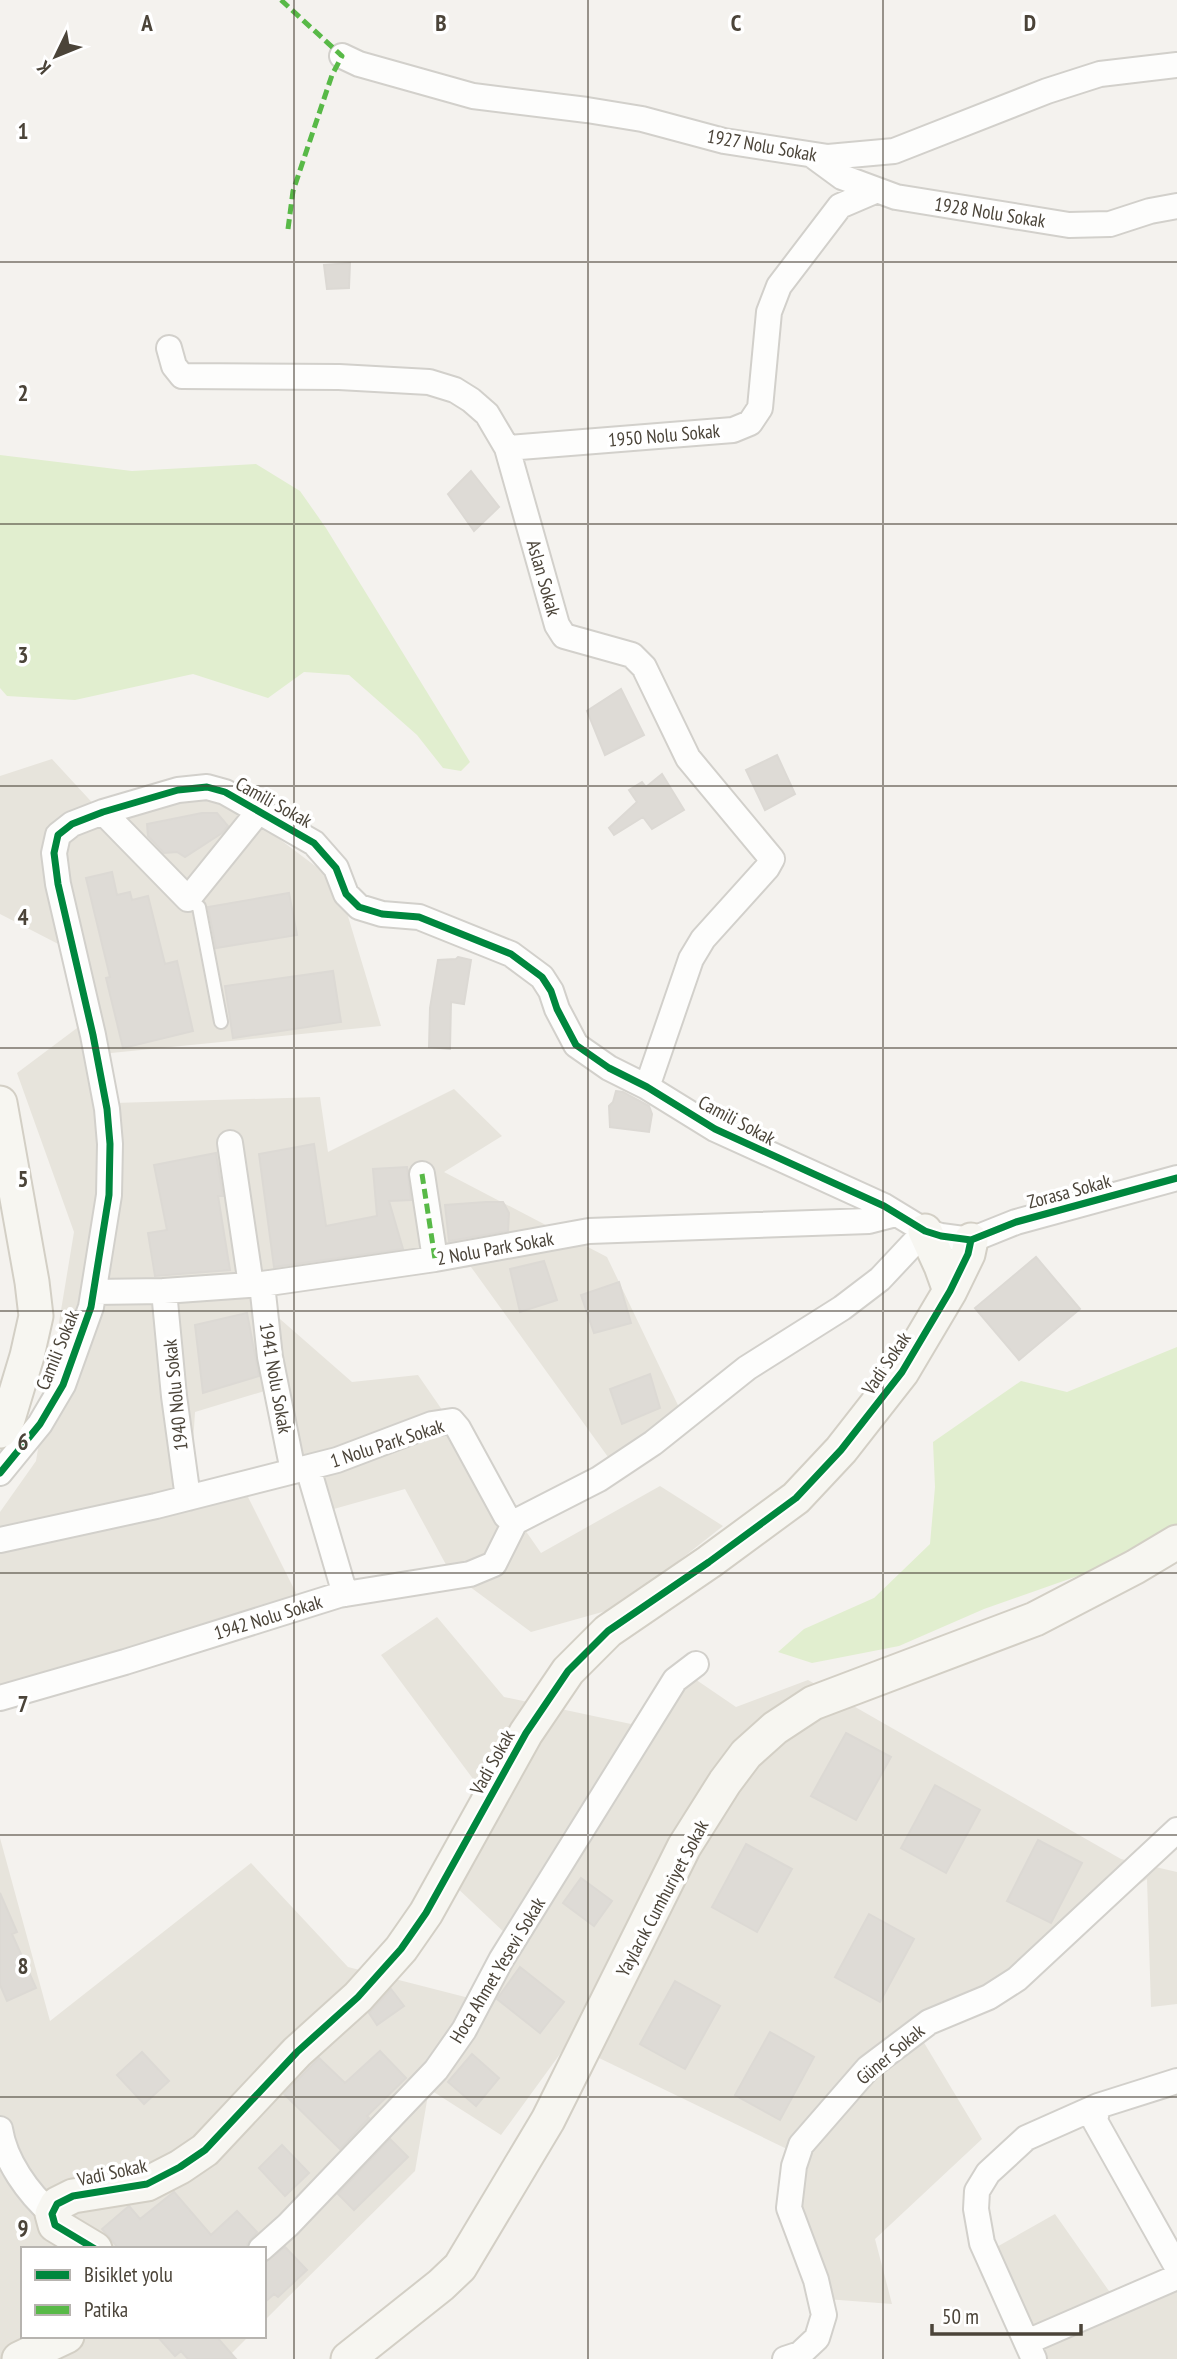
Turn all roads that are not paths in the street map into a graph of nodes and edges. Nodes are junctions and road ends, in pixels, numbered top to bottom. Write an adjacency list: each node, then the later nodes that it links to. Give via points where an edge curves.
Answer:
1 (342, 56): 3 (street, 1927 Nolu Sokak, via 473,96 642,119 724,141)
2 (1177, 65): 3 (street, 1927 Nolu Sokak, via 1100,75 1047,91 894,151)
3 (812, 155): 4 (street, 1928 Nolu Sokak, via 842,177)
4 (874, 191): 5 (street, 1928 Nolu Sokak, via 1069,225 1110,224); 7 (street, 1950 Nolu Sokak, via 840,206 779,286 769,312 760,408 750,423 733,430)
5 (1177, 206)
6 (170, 348): 7 (street, Aslan Sokak, via 182,376 429,382 471,400)
7 (507, 447): 12 (street, Aslan Sokak, via 557,625 564,636 632,655 643,667 688,758 772,859 691,958)
8 (259, 811): 9 (street, Camili Sokak, via 207,787 178,790); 10 (street); 12 (street, Camili Sokak, via 314,843 336,868 346,894 359,907 419,917 511,954 542,977 576,1045)
9 (103, 812): 10 (street); 24 (street, Camili Sokak, via 58,835 54,853 107,1109 109,1195)
10 (188, 899): 11 (lane, via 199,907)
11 (221, 1022)
12 (647, 1087): 17 (street, Camili Sokak, via 715,1129)
13 (0, 1103): 25 (street, via 36,1316 8,1419)
14 (230, 1143): 21 (street, 1941 Nolu Sokak)
15 (422, 1174): 20 (street)
16 (1177, 1178): 19 (street, Zorasa Sokak, via 1016,1222)
17 (896, 1214): 18 (street, Camili Sokak); 20 (street, 2 Nolu Park Sokak, via 869,1221 589,1231)
18 (925, 1231): 19 (street, Camili Sokak); 23 (street); 29 (street, via 880,1279 747,1368 653,1443 599,1479)
19 (971, 1240): 23 (street, Vadi Sokak)
20 (435, 1259): 21 (street, 2 Nolu Park Sokak)
21 (256, 1284): 22 (street, 2 Nolu Park Sokak); 26 (street, 1941 Nolu Sokak)
22 (164, 1291): 24 (street, 2 Nolu Park Sokak); 28 (street, 1940 Nolu Sokak)
23 (950, 1291): 39 (street, Vadi Sokak, via 902,1373 796,1499 608,1632 568,1671 526,1733 425,1913 401,1949 358,1997 298,2052 205,2150 180,2168 147,2184 73,2196 57,2204)
24 (93, 1292): 27 (street, Camili Sokak, via 63,1385 40,1424)
25 (0, 1431)
26 (300, 1469): 28 (street, 1 Nolu Park Sokak); 29 (street, 1 Nolu Park Sokak, via 452,1421 506,1516); 32 (street, 1941 Nolu Sokak)
27 (0, 1473)
28 (188, 1498): 30 (street, 1 Nolu Park Sokak)
29 (515, 1521): 32 (street, 1942 Nolu Sokak, via 495,1564 470,1574)
30 (0, 1540)
31 (1177, 1542): 47 (street, Yaylacık Cumhuriyet Sokak, via 1035,1619 813,1703 746,1754 684,1847 548,2120 460,2267)
32 (345, 1594): 34 (street, 1942 Nolu Sokak)
33 (696, 1664): 41 (street, Hoca Ahmet Yesevi Sokak, via 675,1680 436,2070)
34 (0, 1698)
35 (1177, 1830): 48 (street, Güner Sokak, via 1017,1979 989,1997 929,2022 868,2068 801,2145 789,2208 824,2315 817,2338 800,2354)
36 (1177, 2081): 37 (street)
37 (1098, 2106): 42 (street, via 1095,2121 1099,2130); 45 (street, via 1026,2138 988,2173 977,2191 982,2243)
38 (0, 2129): 39 (street, via 9,2160)
39 (52, 2214): 40 (street, via 55,2225)
40 (92, 2247)
41 (263, 2247)
42 (1177, 2267)
43 (1177, 2277): 45 (street)
44 (63, 2338): 46 (street)
45 (1030, 2351)
46 (19, 2359)
47 (348, 2359)
48 (785, 2359)

